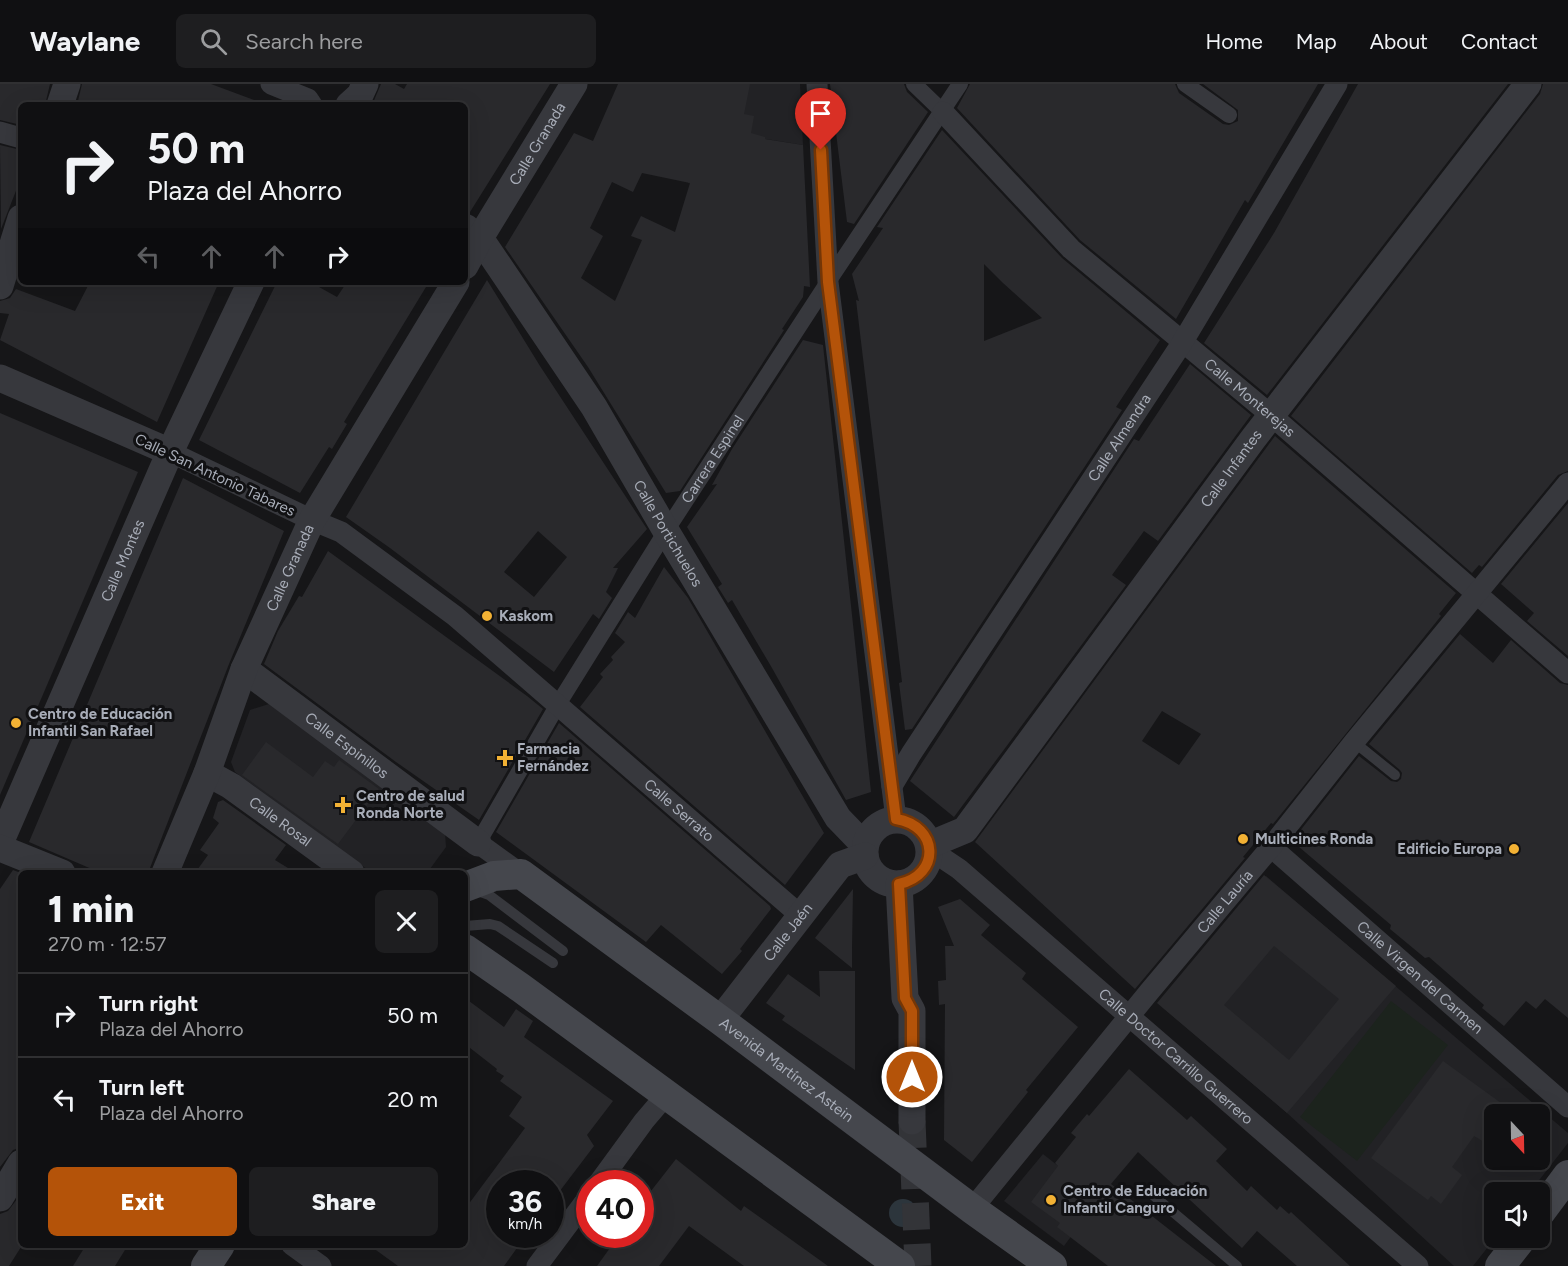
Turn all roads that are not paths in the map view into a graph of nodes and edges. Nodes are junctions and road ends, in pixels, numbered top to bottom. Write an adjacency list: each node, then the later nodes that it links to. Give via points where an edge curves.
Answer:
1 (67, 84): 12 (street)
2 (271, 84): 11 (street)
3 (365, 84): 13 (street)
4 (574, 84): 19 (street, Calle Granada)
5 (817, 84): 21 (street)
6 (914, 84): 14 (street)
7 (960, 84): 14 (street, Carrera Espinel)
8 (1185, 84): 15 (street)
9 (1337, 84): 25 (street, Calle Almendra)
10 (1528, 84): 27 (street, Calle Infantes)
11 (310, 96)
12 (61, 102)
13 (352, 102)
14 (943, 112): 21 (street, Carrera Espinel); 25 (street, Calle Monterejas, via 1071,249)
15 (1229, 115)
16 (0, 132): 17 (street)
17 (18, 137)
18 (15, 227): 24 (street)
19 (473, 232): 20 (street, Calle Granada); 31 (street, Calle Portichuelos, via 594,407)
20 (468, 254)
21 (828, 282): 31 (street, Carrera Espinel); 39 (street)
22 (250, 285): 28 (street, Calle Montes)
23 (454, 285): 30 (street, Calle Granada)
24 (0, 286)
25 (1182, 343): 27 (street, Calle Monterejas); 39 (street, Calle Almendra)
26 (0, 378): 28 (street, Calle San Antonio Tabares)
27 (1272, 416): 32 (street, Calle Monterejas); 45 (street, Calle Infantes, via 965,830)
28 (170, 452): 30 (street, Calle San Antonio Tabares); 42 (street, Calle Montes)
29 (1568, 483): 32 (street, Calle Lauría)
30 (312, 520): 33 (street, Calle Granada); 35 (street, Calle San Antonio Tabares, via 341,532 455,616)
31 (666, 531): 35 (street, Carrera Espinel); 44 (street, Calle Portichuelos, via 838,818)
32 (1477, 594): 34 (street, Calle Monterejas); 36 (street, Calle Lauría)
33 (244, 669): 37 (street, Calle Granada); 41 (street, Calle Espinillos)
34 (1568, 673)
35 (557, 706): 41 (street, Carrera Espinel); 53 (street, Calle Serrato)
36 (1354, 742): 38 (lane); 43 (street, Calle Lauría)
37 (207, 773): 47 (street, Calle Granada); 48 (street, Calle Rosal)
38 (1395, 775)
39 (892, 786): 40 (street)
40 (896, 819): 44 (street, via 876,827 868,836); 45 (street, via 917,826 925,834)
41 (478, 843): 49 (street, Avenida Martínez Astein)
42 (0, 845): 46 (street)
43 (1271, 848): 58 (street, Calle Lauría); 61 (street, Calle Virgen del Carmen)
44 (865, 851): 50 (street, via 873,874 880,880); 53 (street, Calle Jaén, via 840,865)
45 (929, 851): 50 (street, via 922,872); 58 (street, Calle Doctor Carrillo Guerrero, via 959,869)
46 (55, 870)
47 (166, 870)
48 (347, 870)
49 (521, 874): 51 (main road, via 494,876); 59 (main road, Avenida Martínez Astein)
50 (899, 884): 62 (street, via 905,998 912,1011)
51 (468, 887)
52 (468, 889): 56 (lane, via 489,895)
53 (800, 915): 59 (street, Calle Jaén)
54 (468, 942): 57 (lane, via 490,924)
55 (468, 944): 60 (main road)
56 (563, 951)
57 (553, 963)
58 (1131, 1016): 69 (street, Calle Lauría); 80 (street, Calle Doctor Carrillo Guerrero)
59 (720, 1020): 69 (main road, Avenida Martínez Astein)
60 (667, 1094): 64 (street); 77 (main road)
61 (1568, 1107)
62 (912, 1121)
63 (18, 1169): 67 (street)
64 (608, 1170)
65 (1568, 1175): 68 (main road)
66 (1148, 1191): 79 (lane)
67 (0, 1198)
68 (1550, 1199)
69 (972, 1209): 78 (main road, Avenida Martínez Astein)
70 (576, 1214): 76 (street)
71 (218, 1248): 74 (main road)
72 (296, 1248): 75 (street)
73 (1514, 1248): 81 (main road)
74 (206, 1266)
75 (321, 1266)
76 (537, 1266)
77 (900, 1266)
78 (1052, 1266)
79 (1237, 1266)
80 (1418, 1266)
81 (1500, 1266)

